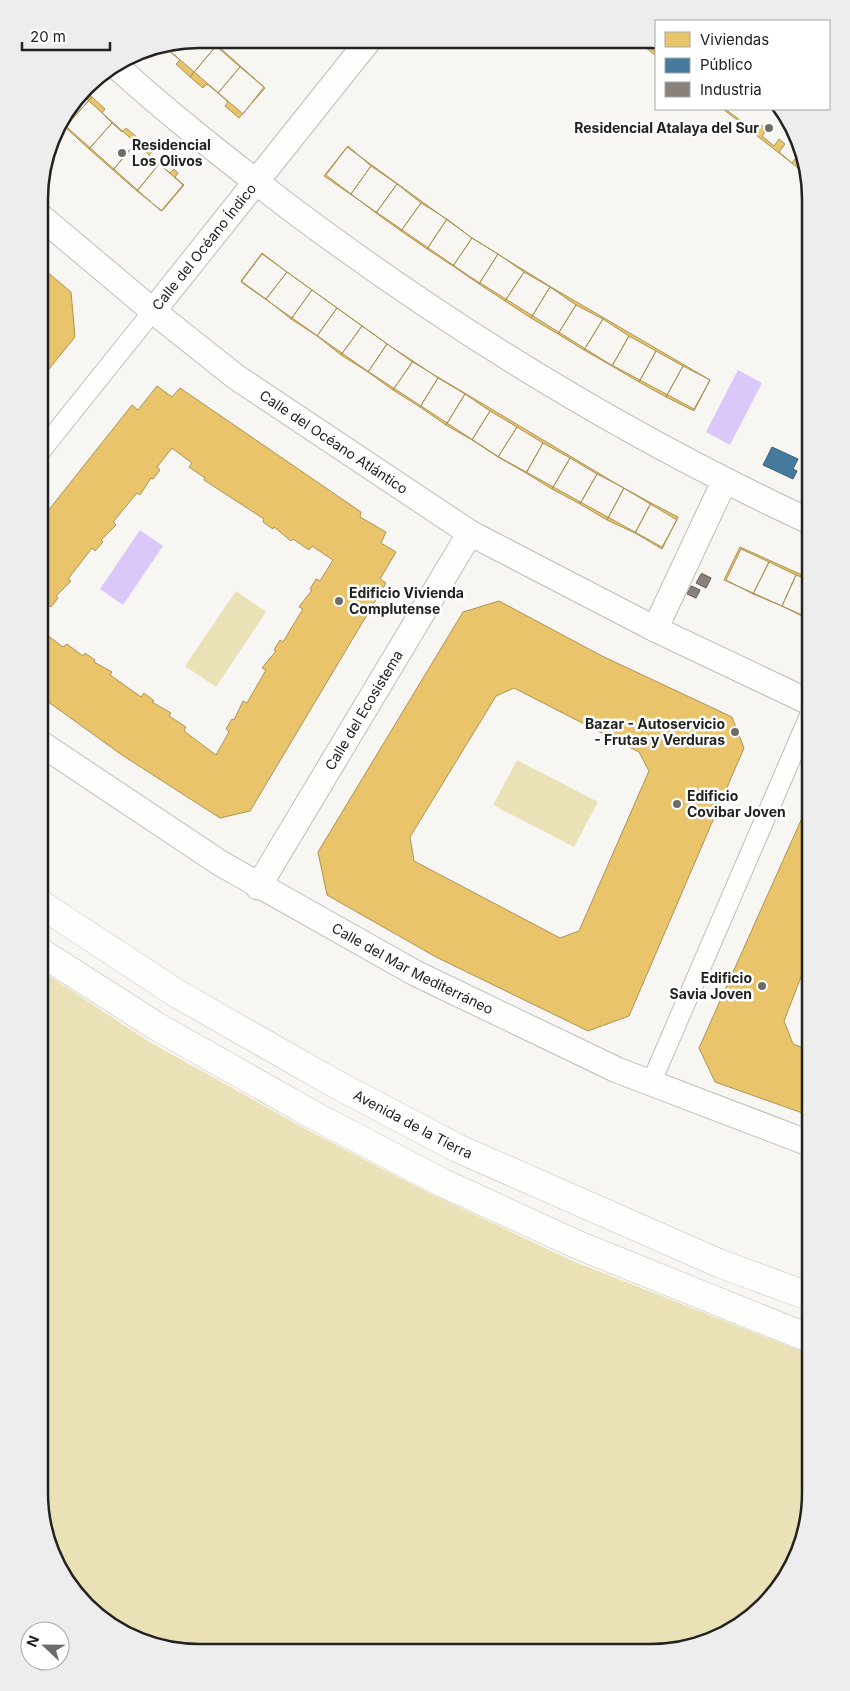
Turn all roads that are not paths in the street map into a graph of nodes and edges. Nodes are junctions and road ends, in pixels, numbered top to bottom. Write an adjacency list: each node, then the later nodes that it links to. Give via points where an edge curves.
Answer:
1 (363, 48): 3 (street, Calle del Océano Índico)
2 (120, 70): 3 (street)
3 (256, 182): 5 (street, Calle del Océano Índico); 7 (street, via 368,266 456,324 589,408)
4 (48, 223): 5 (street, Calle del Océano Atlántico)
5 (153, 311): 6 (street, Calle del Océano Índico); 9 (street, Calle del Océano Atlántico, via 236,377)
6 (48, 442)
7 (724, 482): 8 (street); 10 (street)
8 (802, 518)
9 (470, 532): 10 (street, Calle del Océano Atlántico); 14 (street, Calle del Ecosistema)
10 (655, 628): 11 (street, Calle del Océano Atlántico)
11 (802, 700)
12 (802, 733): 17 (street)
13 (48, 748): 14 (street, Calle del Mar Mediterráneo)
14 (258, 887): 17 (street, Calle del Mar Mediterráneo, via 416,973 617,1070)
15 (48, 909): 19 (street, Avenida de la Tierra, via 176,993 332,1082 457,1148 721,1264)
16 (48, 957): 20 (street, via 156,1026 315,1116 443,1183 587,1249)
17 (651, 1083): 18 (street, Calle del Mar Mediterráneo)
18 (802, 1141)
19 (802, 1294)
20 (802, 1335)

